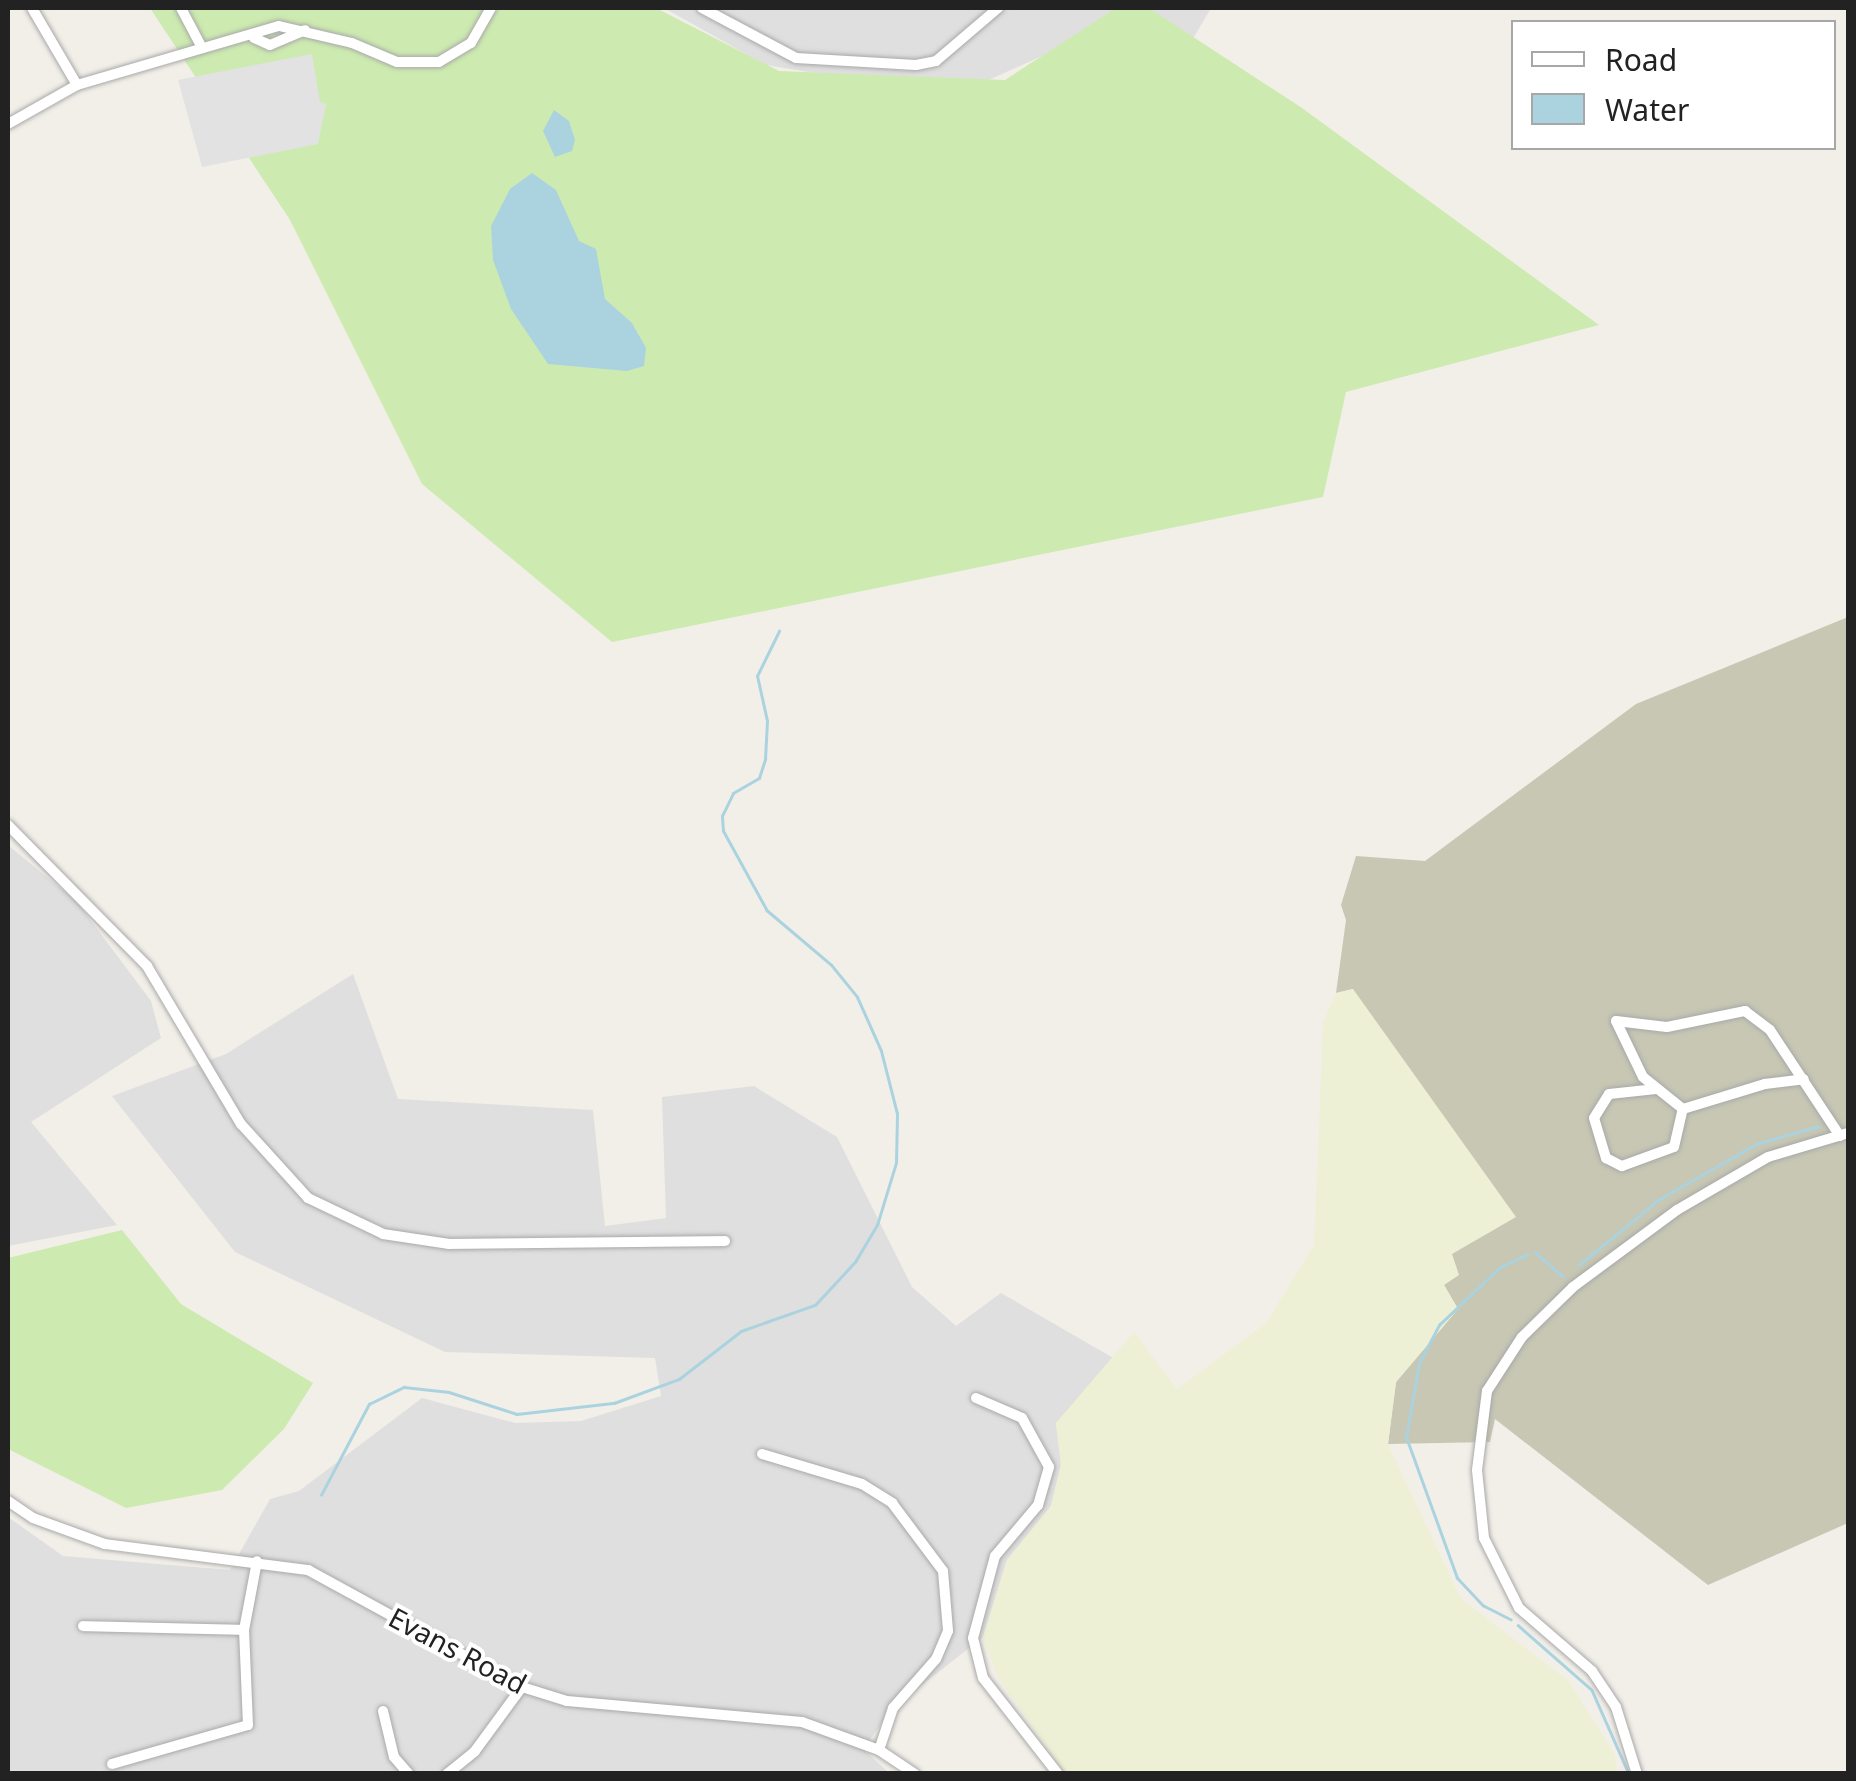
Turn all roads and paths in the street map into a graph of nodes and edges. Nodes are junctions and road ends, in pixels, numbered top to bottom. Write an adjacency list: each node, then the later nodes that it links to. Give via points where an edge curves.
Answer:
1 (32, 8): 7 (street)
2 (181, 8): 6 (street)
3 (491, 8): 6 (street, via 471,43 426,64 397,62 306,30 270,44 254,38)
4 (702, 8): 5 (street, via 796,58 916,65 936,62)
5 (998, 8)
6 (202, 46): 7 (street)
7 (77, 84): 8 (street)
8 (8, 124)
9 (8, 825): 14 (street, via 147,966 241,1124 308,1198 384,1234 449,1244)
10 (1804, 1080): 11 (street, via 1770,1030 1746,1011 1667,1027 1616,1021); 12 (street); 13 (street)
11 (1656, 1089): 12 (street); 12 (street, via 1610,1094 1594,1118 1606,1158 1622,1166 1674,1147)
12 (1683, 1109)
13 (1844, 1134): 29 (street, via 1768,1157 1677,1210 1573,1287 1522,1337 1487,1391 1476,1470 1484,1538 1519,1608 1592,1671 1616,1707)
14 (724, 1241)
15 (976, 1398): 28 (street, via 1022,1418 1049,1468 1038,1505 995,1556 974,1638 984,1678)
16 (762, 1454): 23 (street, via 862,1484 892,1503 943,1571 948,1631 936,1659 893,1708)
17 (8, 1501): 18 (street, Evans Road, via 33,1518 105,1544)
18 (257, 1561): 20 (street); 21 (street, Evans Road, via 332,1580)
19 (83, 1626): 20 (street)
20 (244, 1630): 24 (street, via 248,1725)
21 (522, 1687): 23 (street, Evans Road, via 617,1708 770,1715); 26 (street, via 475,1751)
22 (382, 1711): 25 (street, via 394,1757)
23 (879, 1750): 27 (street, Evans Road)
24 (112, 1764)
25 (409, 1774)
26 (447, 1774)
27 (914, 1774)
28 (1058, 1774)
29 (1637, 1774)

